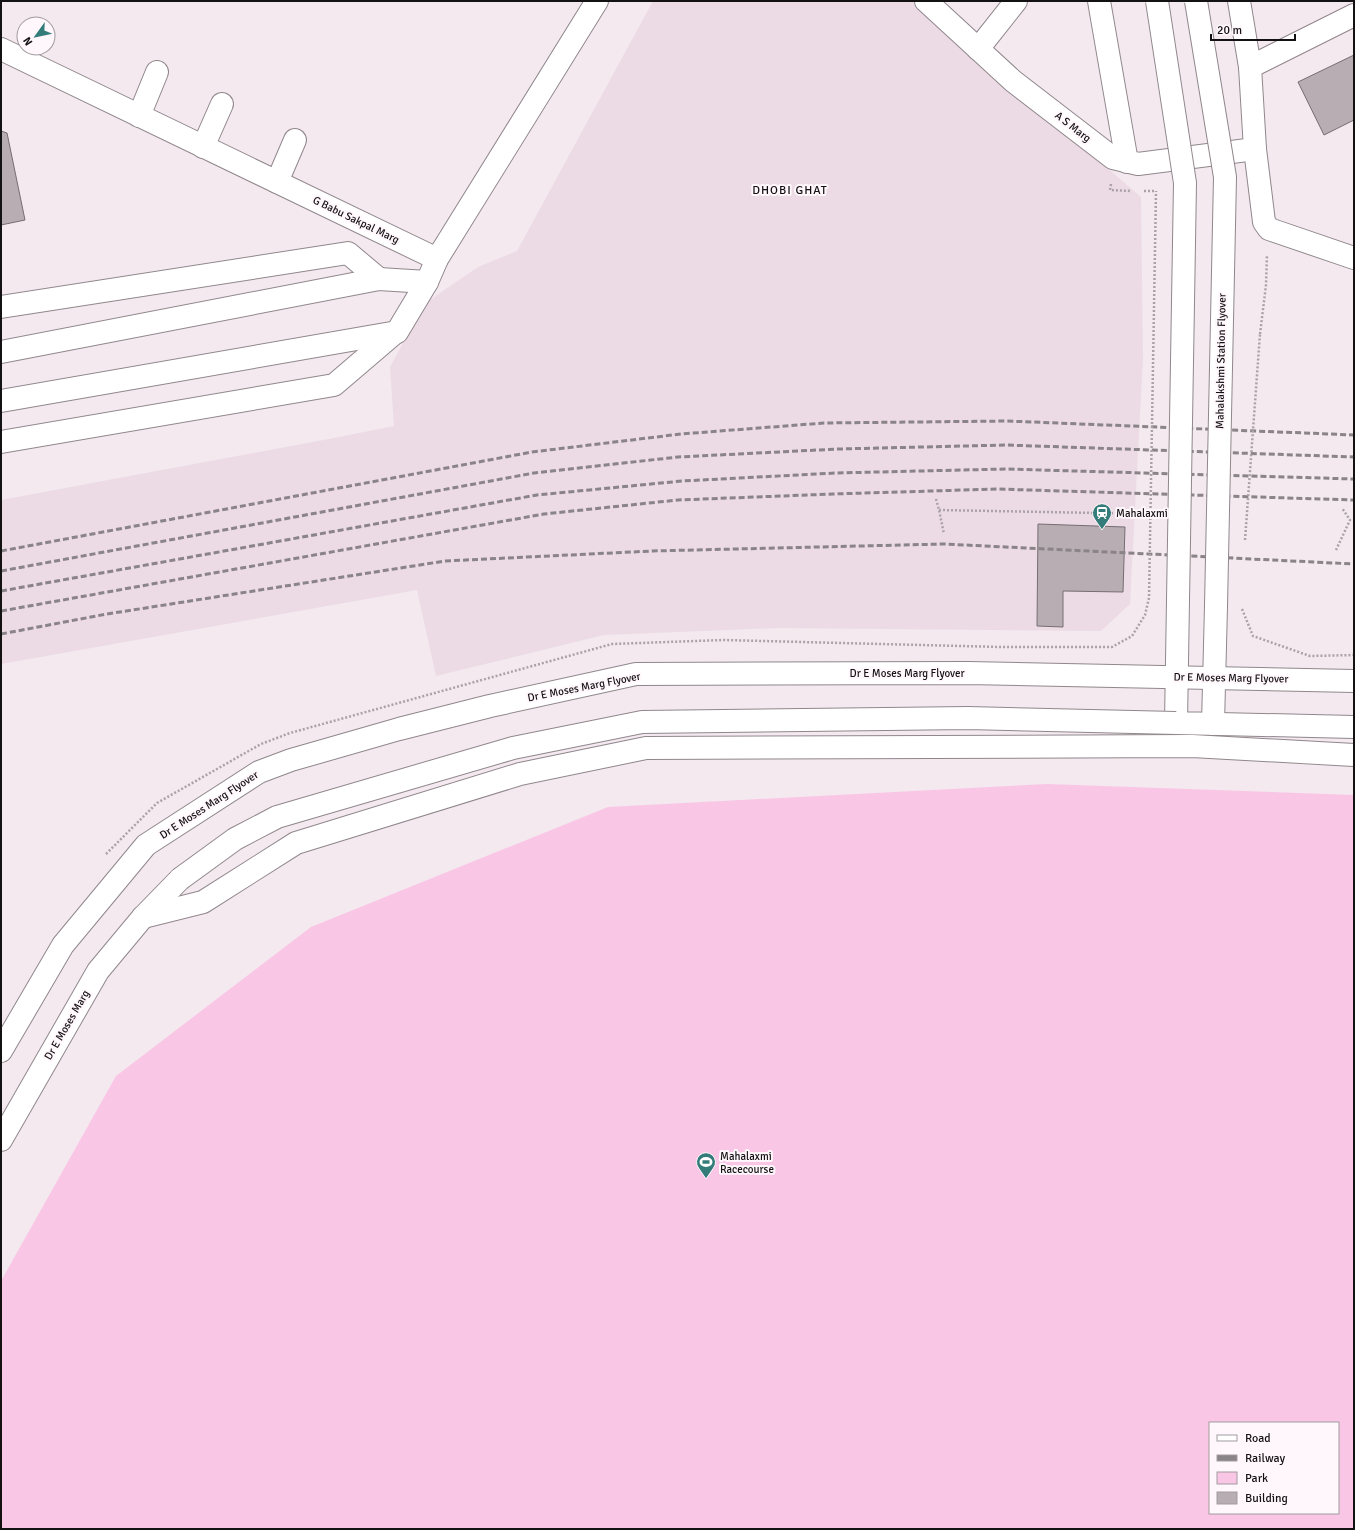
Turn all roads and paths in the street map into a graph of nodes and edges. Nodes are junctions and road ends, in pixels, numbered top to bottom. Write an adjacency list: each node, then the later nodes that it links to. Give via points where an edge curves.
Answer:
1 (597, 1): 22 (main road)
2 (926, 1): 9 (main road, A S Marg)
3 (1016, 1): 9 (main road)
4 (1099, 1): 18 (main road)
5 (1157, 1): 40 (main road, bridge, via 1185,183)
6 (1196, 1): 41 (main road, Mahalakshmi Station Flyover, bridge, via 1225,177)
7 (1239, 1): 11 (main road)
8 (1354, 15): 11 (main road)
9 (978, 49): 18 (main road, A S Marg, via 1013,81 1113,158)
10 (1, 50): 14 (main road, G Babu Sakpal Marg)
11 (1250, 67): 17 (main road)
12 (157, 72): 14 (main road)
13 (222, 104): 16 (main road)
14 (139, 116): 16 (main road, G Babu Sakpal Marg)
15 (295, 140): 19 (main road)
16 (203, 146): 19 (main road, G Babu Sakpal Marg)
17 (1255, 149): 18 (main road, A S Marg, via 1138,164); 21 (main road, via 1264,222 1269,229)
18 (1127, 162)
19 (277, 182): 22 (main road, G Babu Sakpal Marg)
20 (1156, 191): 34 (path, bridge)
21 (1354, 258)
22 (437, 259): 24 (main road)
23 (379, 278): 24 (main road); 26 (main road, via 348,253); 28 (main road)
24 (427, 282): 27 (main road)
25 (1266, 285): 36 (path, bridge)
26 (1, 307)
27 (397, 332): 29 (main road); 30 (main road, via 334,385)
28 (1, 352)
29 (1, 401)
30 (1, 442)
31 (936, 499): 33 (path)
32 (1342, 508): 37 (path, via 1350,520)
33 (939, 510): 34 (path); 35 (path)
34 (1150, 514): 47 (path, bridge, via 1149,598 1145,615 1132,636 1112,648 723,640 612,644 290,733 261,744 157,803)
35 (944, 534)
36 (1245, 542)
37 (1336, 550)
38 (1240, 606): 39 (path, bridge, via 1253,636 1310,656)
39 (1354, 654)
40 (1177, 677): 41 (main road, Dr E Moses Marg Flyover); 43 (main road); 49 (main road, Dr E Moses Marg Flyover, via 968,673 636,674 482,708 291,760 259,772 146,845 63,945)
41 (1215, 678): 42 (main road, Dr E Moses Marg Flyover); 44 (main road, Mahalakshmi Station Flyover)
42 (1354, 681)
43 (1176, 723): 44 (main road); 48 (main road, bridge, via 968,718 642,722 513,748 277,817 235,839 180,879)
44 (1213, 724): 45 (main road)
45 (1354, 727)
46 (1354, 755): 48 (main road, via 1192,746 646,748 520,774 296,843 203,902)
47 (106, 854)
48 (143, 917): 50 (main road, Dr E Moses Marg, via 98,971)
49 (1, 1051)
50 (1, 1140)

